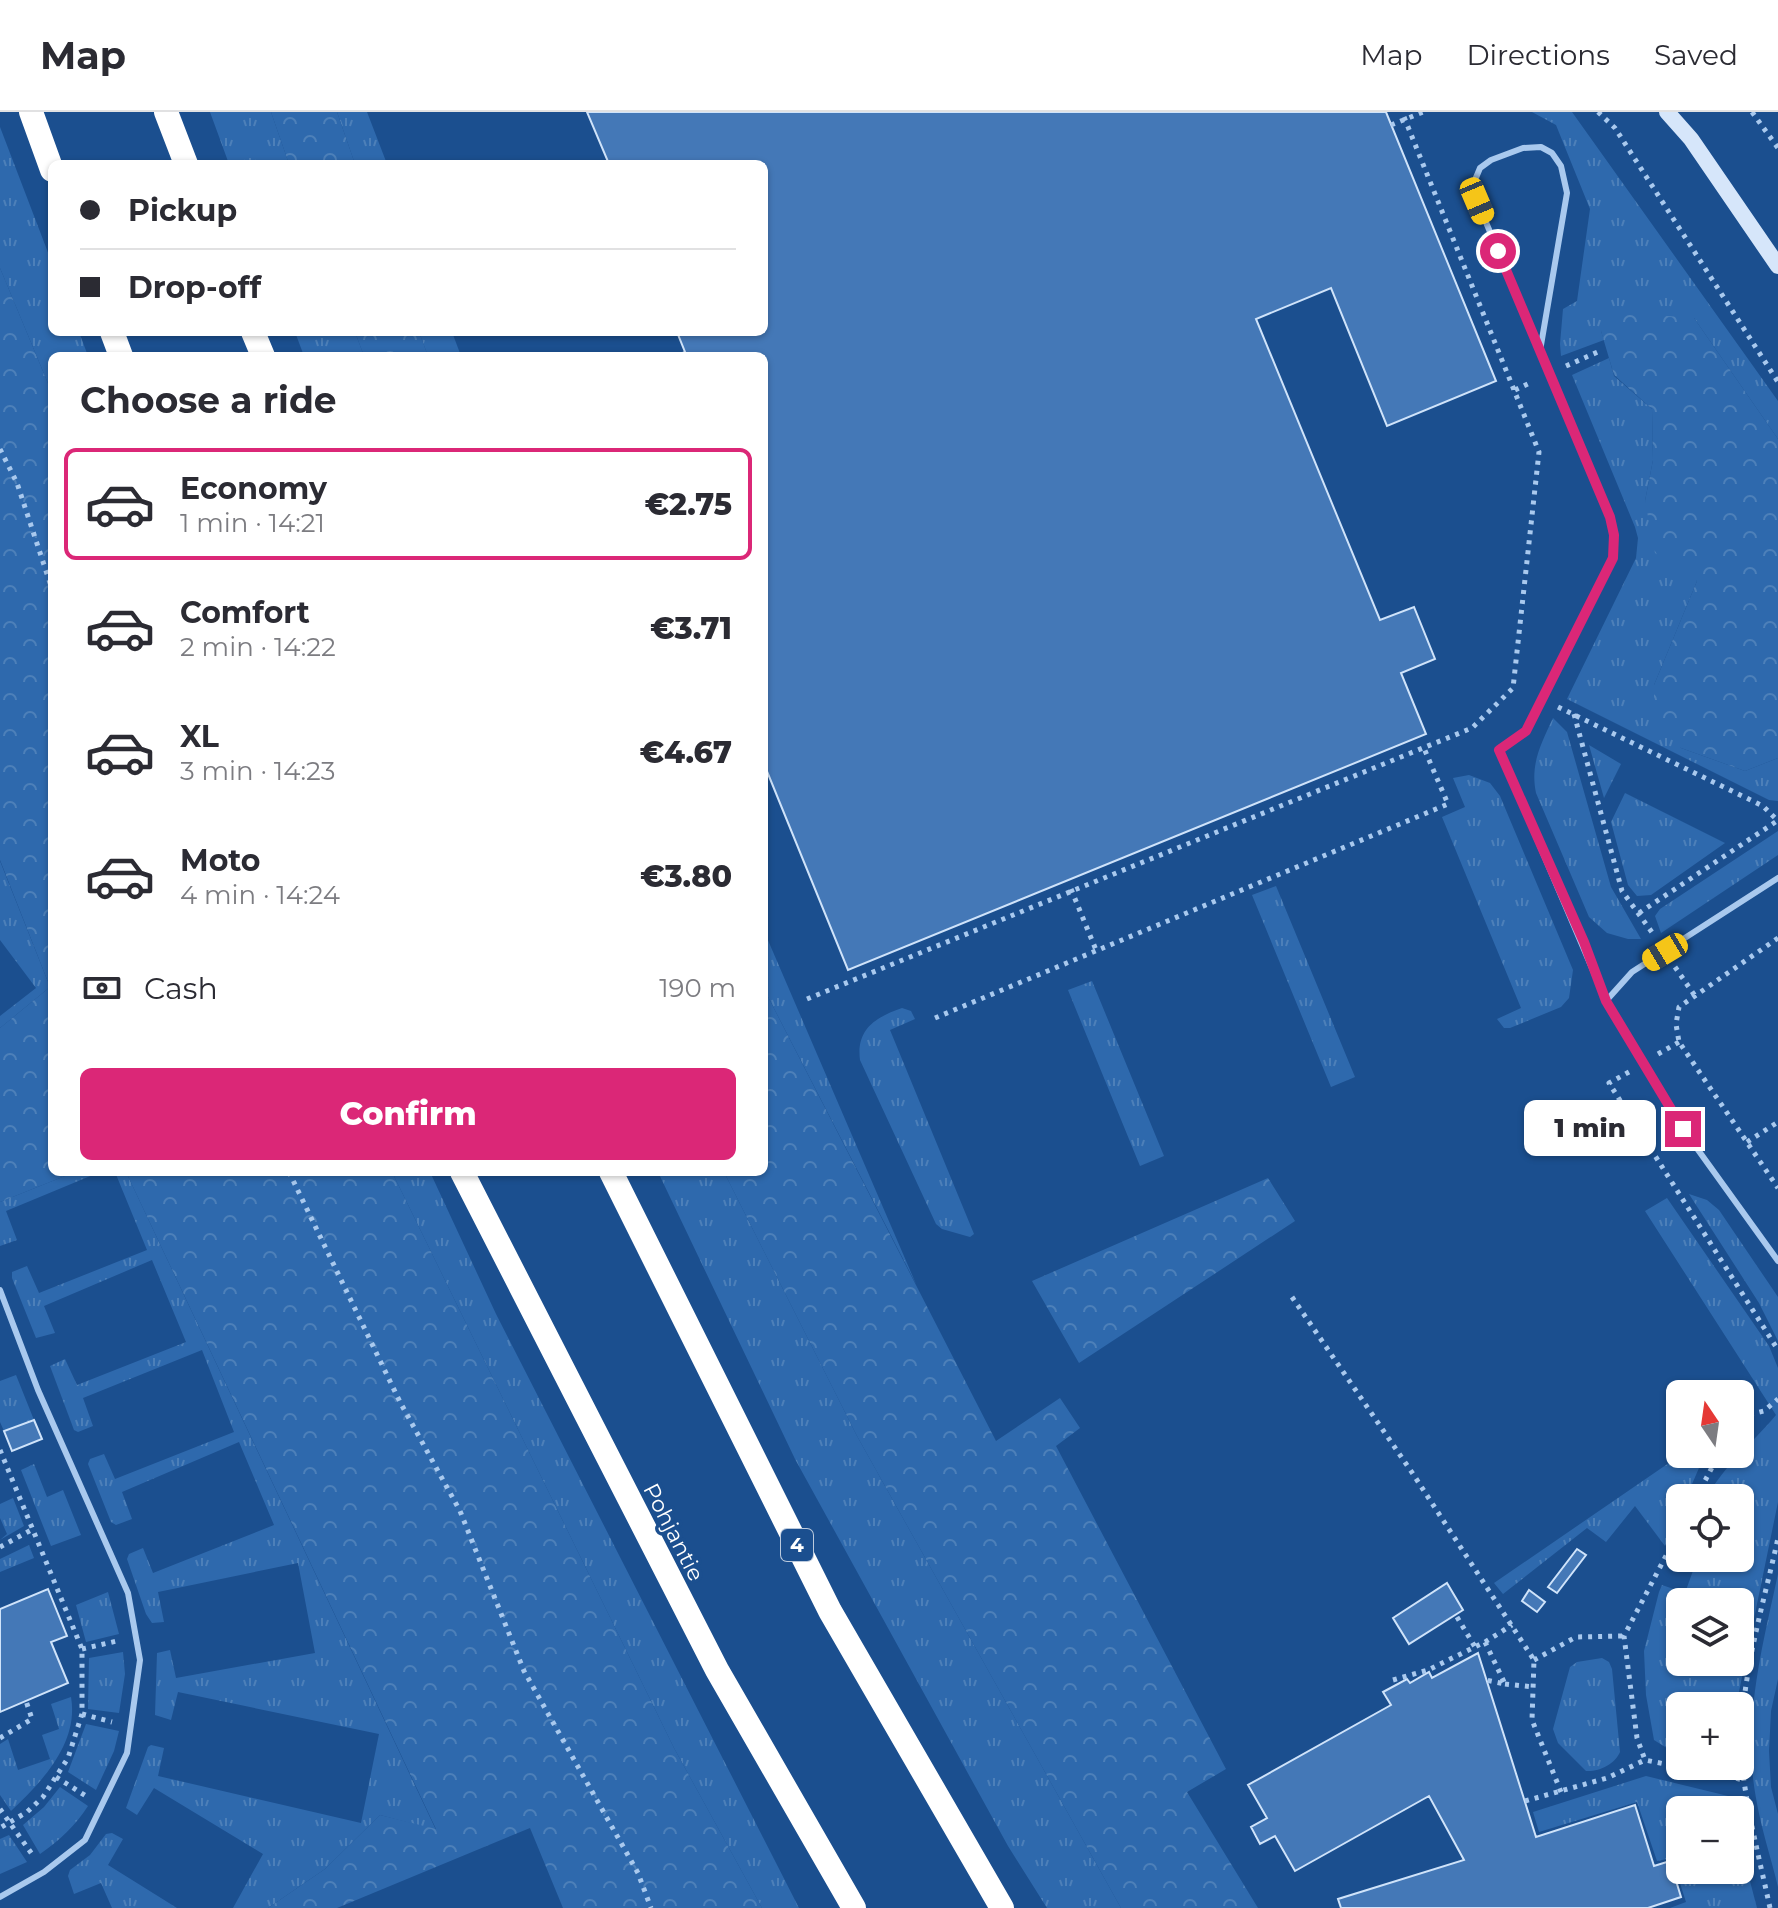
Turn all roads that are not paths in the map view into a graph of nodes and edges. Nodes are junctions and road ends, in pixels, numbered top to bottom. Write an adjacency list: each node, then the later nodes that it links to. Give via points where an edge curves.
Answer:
1 (31, 112): 4 (highway)
2 (166, 112): 5 (highway)
3 (1667, 112): 6 (street)
4 (48, 160)
5 (184, 160)
6 (1778, 266)
7 (1540, 351): 7 (lane, via 1567,193 1561,166 1541,147 1491,160 1475,180 1477,201); 9 (lane, via 1610,517 1613,558 1526,731 1499,750)
8 (1778, 878): 9 (lane, via 1632,972)
9 (1606, 1001): 12 (lane, via 1683,1129)
10 (464, 1176): 14 (highway, Pohjantie)
11 (613, 1176): 18 (highway, 4, via 830,1611)
12 (1778, 1261)
13 (0, 1290): 15 (lane, via 128,1593 140,1660 127,1753 85,1840)
14 (717, 1670): 16 (highway); 17 (highway, Pohjantie)
15 (0, 1897)
16 (838, 1908)
17 (854, 1908)
18 (1002, 1908)

